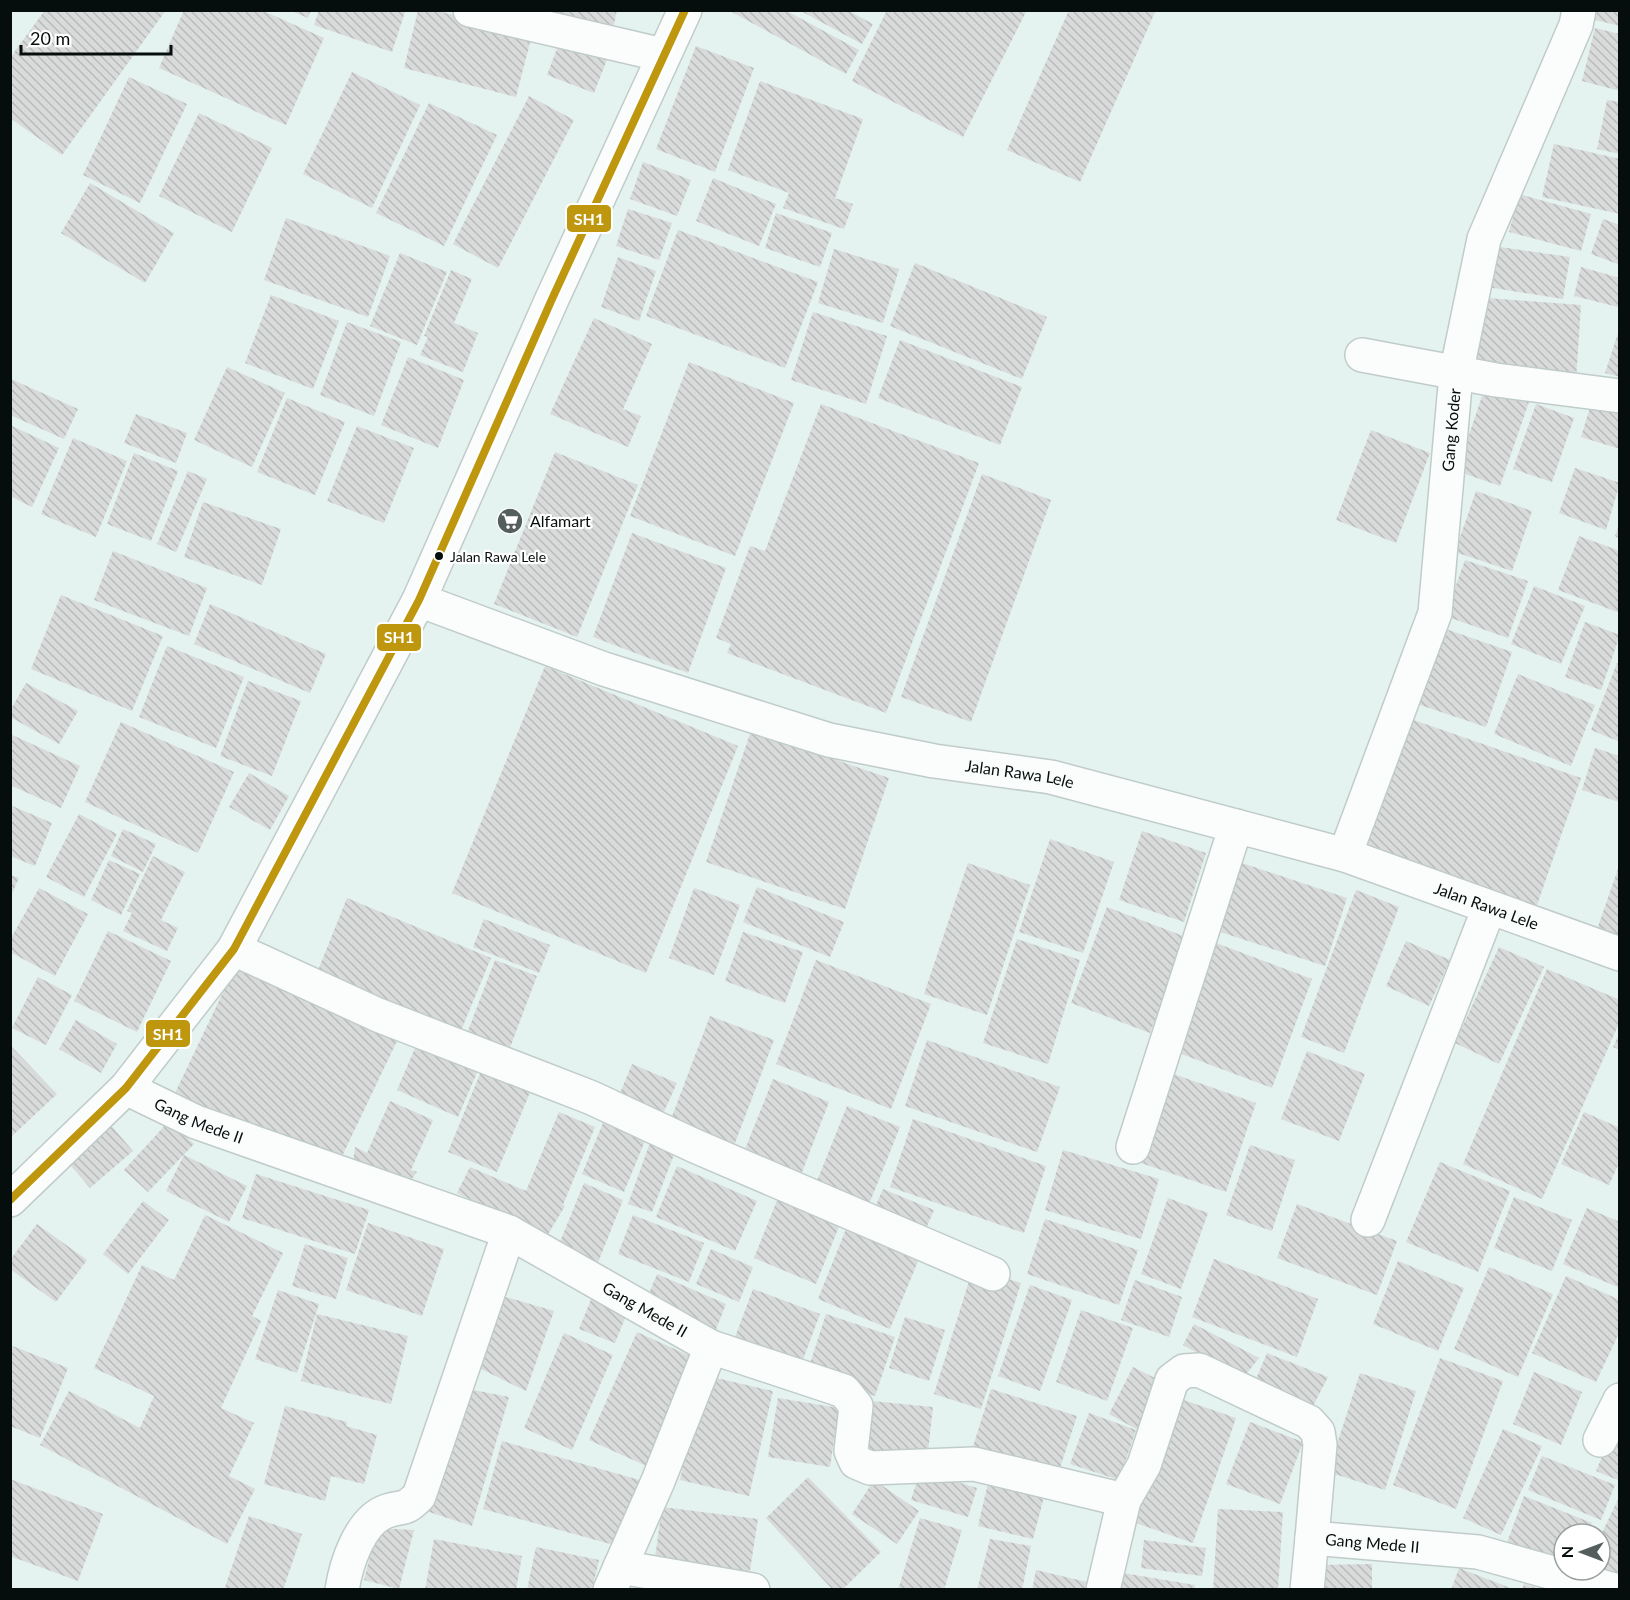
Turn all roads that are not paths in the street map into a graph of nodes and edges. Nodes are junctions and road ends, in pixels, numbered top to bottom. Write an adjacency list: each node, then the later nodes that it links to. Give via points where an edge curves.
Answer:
1 (470, 10): 4 (street)
2 (685, 10): 4 (street)
3 (1579, 10): 6 (street, Gang Koder, via 1484,239)
4 (663, 55): 8 (street)
5 (1362, 355): 6 (street)
6 (1456, 374): 7 (street); 10 (street, Gang Koder, via 1435,613)
7 (1620, 396)
8 (419, 600): 9 (street, Jalan Rawa Lele, via 604,669 829,740 1051,777); 12 (street)
9 (1236, 826): 10 (street, Jalan Rawa Lele); 15 (street)
10 (1345, 855): 11 (street, Jalan Rawa Lele)
11 (1489, 908): 13 (street, Jalan Rawa Lele); 17 (street)
12 (234, 949): 14 (street); 19 (street, via 378,1015 592,1098)
13 (1620, 954)
14 (126, 1088): 16 (street); 18 (street, Gang Mede II, via 196,1122)
15 (1133, 1147)
16 (10, 1200)
17 (1368, 1220)
18 (509, 1232): 20 (street, Gang Mede II); 26 (street, via 419,1496 407,1509 386,1511 368,1523 345,1572)
19 (993, 1274)
20 (711, 1347): 23 (street, Gang Mede II, via 844,1391 856,1406 851,1451 856,1462 870,1468 974,1464); 25 (street)
21 (1620, 1400): 22 (street)
22 (1600, 1440)
23 (1124, 1500): 24 (street, Gang Mede II, via 1144,1465 1172,1380 1184,1371 1199,1370 1308,1422 1318,1432); 28 (street, Gang Mede II)
24 (1312, 1538): 29 (street); 30 (street, Gang Mede II, via 1478,1552)
25 (615, 1578): 27 (street)
26 (342, 1590)
27 (753, 1590)
28 (1103, 1590)
29 (1307, 1590)
30 (1614, 1590)

